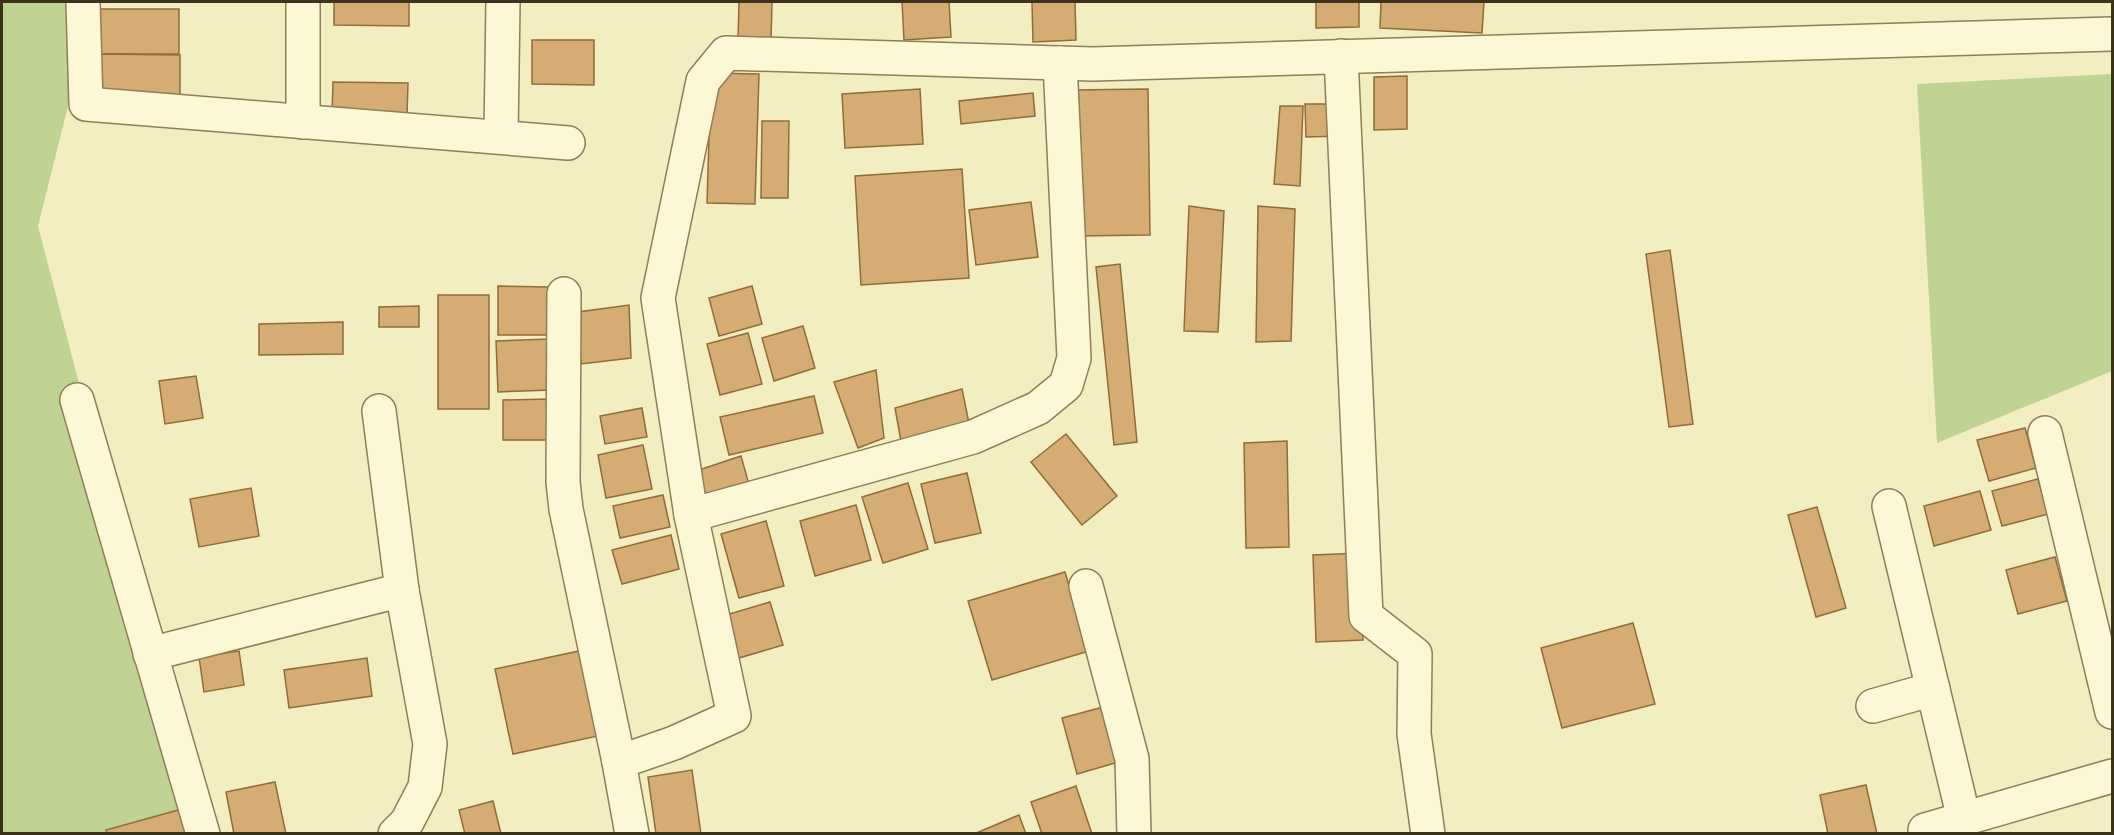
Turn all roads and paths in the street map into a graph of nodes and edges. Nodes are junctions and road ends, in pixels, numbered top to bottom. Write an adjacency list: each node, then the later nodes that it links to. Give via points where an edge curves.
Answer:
1 (83, 2): 7 (street, via 86,105)
2 (303, 2): 7 (street)
3 (502, 2): 8 (street)
4 (2112, 34): 5 (street)
5 (1341, 56): 6 (street); 30 (street, via 1366,616 1415,654 1414,734)
6 (1060, 63): 15 (street, via 1074,358 1066,385 1038,408 973,437); 15 (street, via 726,53 703,81 658,298)
7 (303, 122): 8 (street)
8 (501, 137): 9 (street)
9 (568, 142)
10 (564, 294): 22 (street, via 562,482)
11 (77, 400): 18 (street)
12 (379, 411): 17 (street)
13 (2045, 433): 21 (street)
14 (1889, 506): 19 (street)
15 (692, 515): 22 (street, via 734,716)
16 (1086, 585): 29 (street, via 1132,759)
17 (402, 590): 18 (street); 27 (street, via 430,744 425,787 407,822)
18 (150, 654): 26 (street)
19 (1934, 689): 20 (street); 24 (street)
20 (1873, 706)
21 (2112, 712)
22 (618, 762): 28 (street)
23 (2112, 776): 24 (street)
24 (1964, 819): 25 (street)
25 (1925, 830)
26 (203, 834)
27 (395, 834)
28 (632, 834)
29 (1134, 834)
30 (1428, 834)

